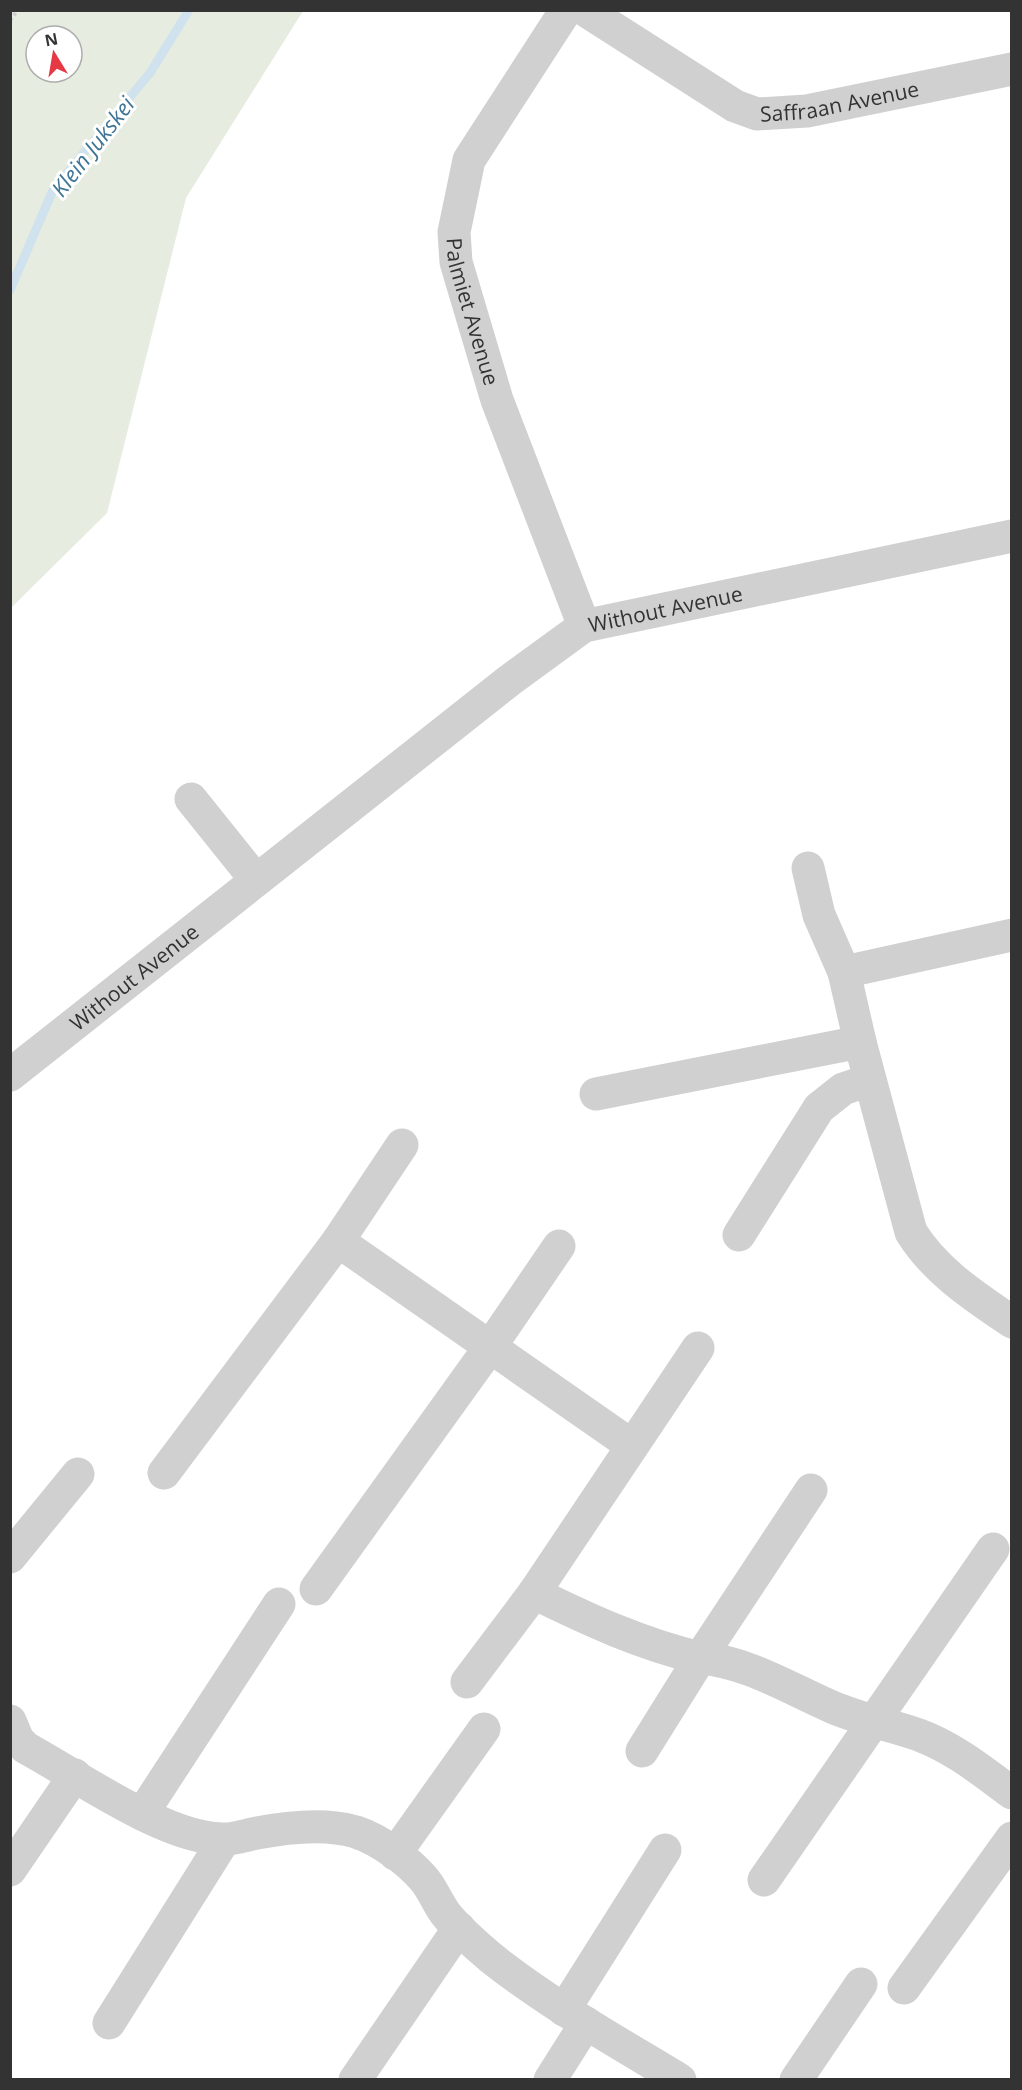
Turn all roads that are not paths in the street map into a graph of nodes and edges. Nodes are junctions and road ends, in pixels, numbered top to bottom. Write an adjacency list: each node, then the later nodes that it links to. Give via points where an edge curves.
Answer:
1 (566, 10): 5 (street, Palmiet Avenue, via 469,160 454,232 456,262 497,400)
2 (585, 10): 3 (street, Saffraan Avenue, via 735,106 756,114 807,111)
3 (1011, 69)
4 (1011, 536): 5 (street, Without Avenue)
5 (584, 626): 8 (street, Without Avenue)
6 (191, 800): 8 (street)
7 (808, 868): 10 (street, via 819,915)
8 (256, 880): 12 (street, Without Avenue)
9 (1011, 935): 10 (street)
10 (844, 972): 11 (street)
11 (860, 1042): 13 (street); 14 (street)
12 (10, 1075)
13 (869, 1080): 16 (street, via 843,1089 819,1108); 19 (street, via 911,1232 925,1255)
14 (596, 1094)
15 (402, 1145): 17 (street)
16 (739, 1235)
17 (338, 1241): 20 (street); 23 (street)
18 (559, 1246): 20 (street)
19 (1011, 1322)
20 (490, 1347): 22 (street); 28 (street)
21 (698, 1348): 22 (street)
22 (631, 1445): 29 (street)
23 (164, 1473)
24 (78, 1474): 27 (street)
25 (811, 1490): 31 (street)
26 (993, 1549): 34 (street)
27 (10, 1557)
28 (316, 1589)
29 (534, 1593): 31 (street, via 607,1629); 32 (street)
30 (279, 1604): 39 (street)
31 (700, 1658): 34 (street, via 734,1663); 36 (street)
32 (467, 1682)
33 (10, 1721): 37 (street, via 26,1748)
34 (871, 1722): 38 (street, via 920,1736 963,1757); 45 (street)
35 (484, 1729): 43 (street)
36 (642, 1751)
37 (75, 1775): 39 (street); 44 (street)
38 (1011, 1793)
39 (142, 1814): 41 (street, via 177,1830)
40 (1011, 1838): 48 (street)
41 (224, 1840): 43 (street, via 277,1829 313,1827 356,1832); 50 (street)
42 (666, 1850): 49 (street)
43 (395, 1854): 46 (street, via 424,1878)
44 (10, 1870)
45 (764, 1880)
46 (459, 1928): 49 (street, via 490,1957); 51 (street)
47 (861, 1984): 54 (street)
48 (904, 1988)
49 (575, 2017): 52 (street); 53 (street)
50 (109, 2023)
51 (355, 2079)
52 (550, 2079)
53 (681, 2079)
54 (796, 2079)

